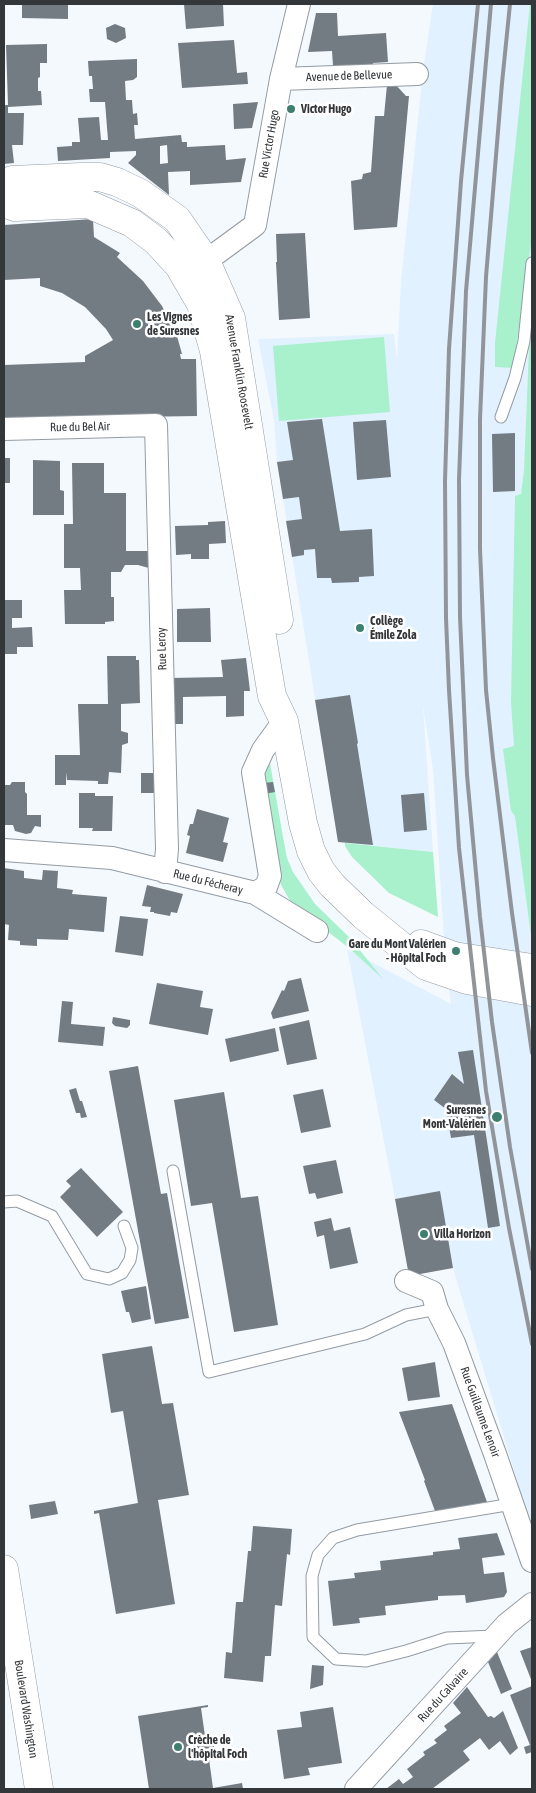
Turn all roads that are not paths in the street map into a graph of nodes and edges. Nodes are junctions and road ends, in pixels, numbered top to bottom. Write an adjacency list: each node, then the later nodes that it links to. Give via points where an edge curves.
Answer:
1 (299, 4): 3 (street, Rue Victor Hugo)
2 (417, 74): 3 (street, Avenue de Bellevue)
3 (281, 79): 6 (street, Rue Victor Hugo, via 255,225)
4 (4, 184): 6 (main road, Avenue Franklin Roosevelt, via 12,180 81,177 117,182 140,192 177,219)
5 (4, 203): 11 (main road, Avenue Franklin Roosevelt, via 15,207 88,204 132,223 156,241 179,266 201,304 214,351 272,696)
6 (206, 261): 11 (main road, Avenue Franklin Roosevelt, via 231,318 278,609 289,693)
7 (532, 263): 8 (lane, via 524,341)
8 (501, 417)
9 (156, 425): 10 (street, Rue du Bel Air); 13 (street, Rue Leroy)
10 (4, 429)
11 (284, 721): 14 (street, Rue du Fécheray, via 263,750 254,772 270,876 266,886); 15 (main road, Avenue Franklin Roosevelt, via 310,851 332,885)
12 (4, 850): 13 (street, Rue du Fécheray, via 112,858)
13 (165, 872): 14 (street, Rue du Fécheray)
14 (255, 894): 16 (street)
15 (380, 929): 17 (main road, Avenue Franklin Roosevelt, via 454,956); 18 (main road, Avenue Franklin Roosevelt, via 426,966 467,980)
16 (317, 931)
17 (532, 968)
18 (532, 992)
19 (173, 1171): 23 (lane, via 209,1372 365,1334 406,1315)
20 (4, 1202): 21 (lane, via 17,1201 52,1216 86,1274 110,1279 122,1273 130,1260 132,1248)
21 (124, 1226)
22 (406, 1281): 23 (street, Rue Guillaume Lenoir, via 432,1292)
23 (437, 1309): 24 (street, Rue Guillaume Lenoir, via 454,1343)
24 (512, 1504): 25 (street, Rue Guillaume Lenoir); 28 (lane, via 357,1530 334,1538 318,1555 312,1576 313,1637 336,1659 366,1661 447,1638)
25 (532, 1561)
26 (4, 1568): 29 (main road, Boulevard Washington)
27 (532, 1604): 28 (street, Rue du Calvaire)
28 (496, 1636): 30 (street, Rue du Calvaire)
29 (39, 1789)
30 (356, 1789)

